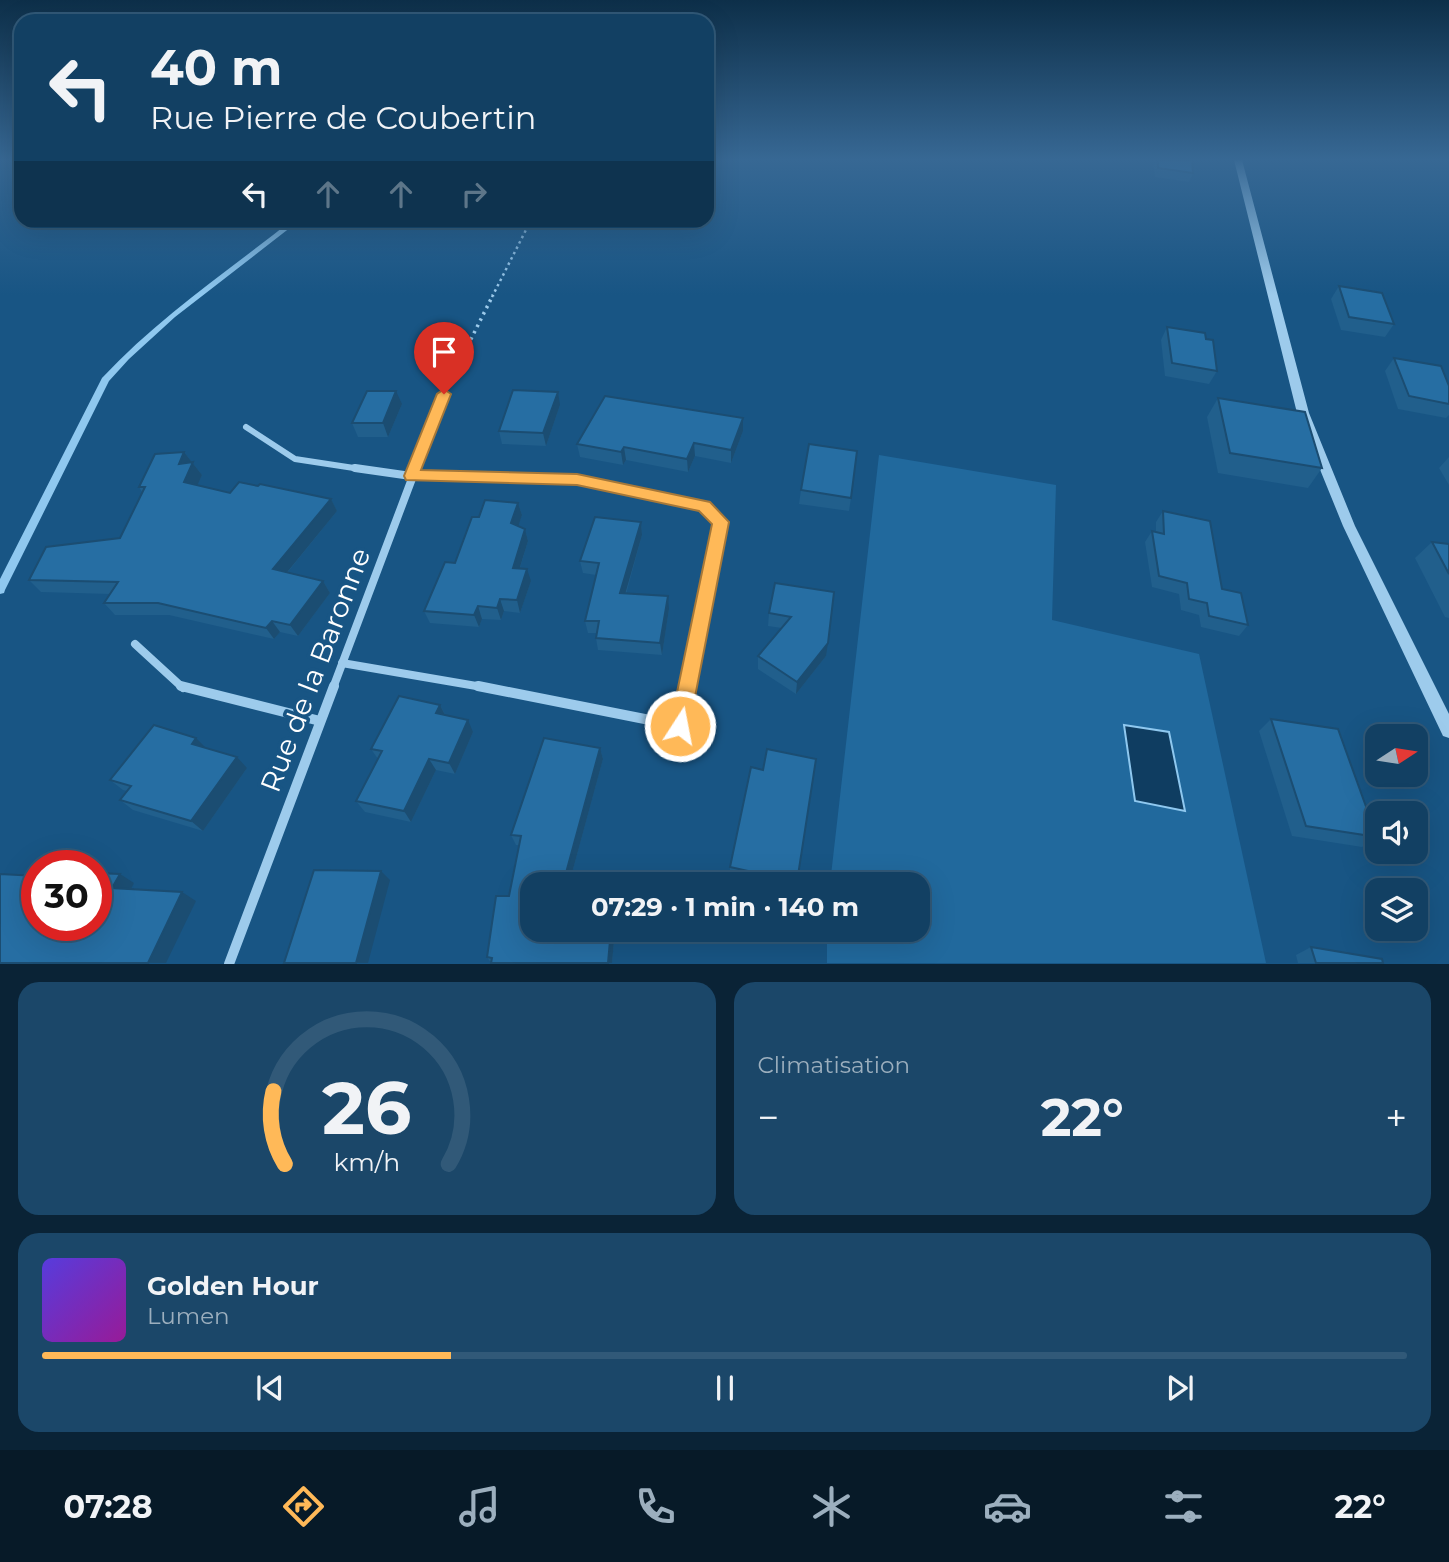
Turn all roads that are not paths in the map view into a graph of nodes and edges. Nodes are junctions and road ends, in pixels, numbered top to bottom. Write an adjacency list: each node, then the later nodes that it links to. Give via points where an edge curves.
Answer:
1 (1250, 205): 8 (street, via 1303,412 1349,526)
2 (444, 394): 4 (street, Rue de la Baronne)
3 (246, 427): 4 (street, via 295,459)
4 (411, 476): 6 (street, Rue de la Baronne); 6 (street, via 577,480 705,506 721,522 680,726)
5 (135, 644): 7 (street, via 183,688)
6 (342, 663): 7 (street, Rue de la Baronne)
7 (320, 721): 9 (street, Rue de la Baronne)
8 (1449, 731)
9 (229, 964)

